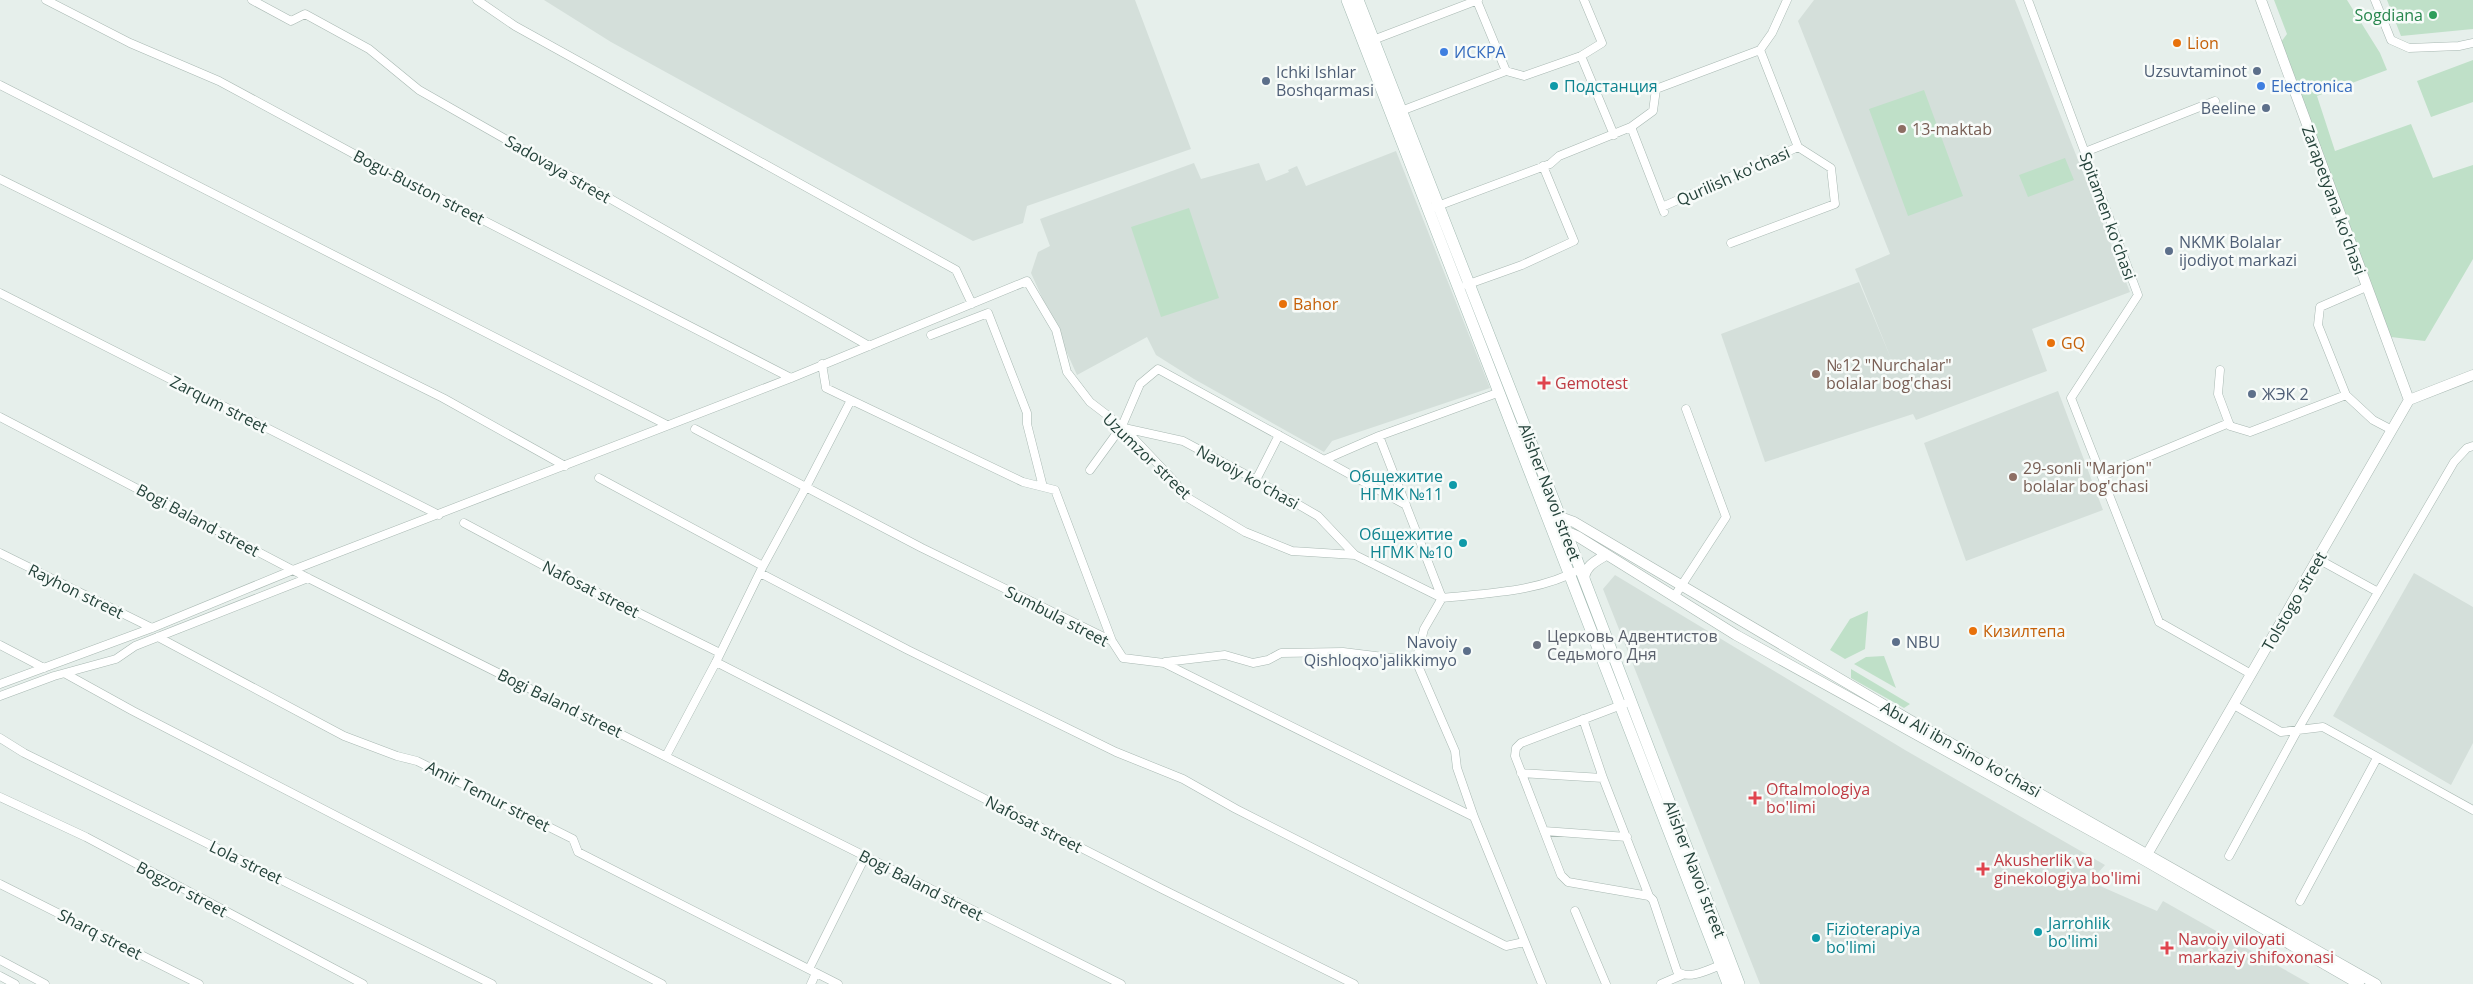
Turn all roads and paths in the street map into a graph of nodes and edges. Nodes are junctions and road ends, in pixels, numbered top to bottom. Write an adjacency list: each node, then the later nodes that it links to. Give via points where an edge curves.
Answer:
1 (46, 0): 37 (street, Bogu-Buston street, via 130,43 219,81)
2 (252, 0): 33 (street, Sadovaya street, via 291,21 305,14 368,49 419,90)
3 (478, 0): 31 (street, via 515,26 956,270)
4 (1347, 0): 26 (main road, Alisher Navoi street)
5 (1358, 0): 12 (main road, Alisher Navoi street)
6 (1478, 0): 12 (street); 16 (street)
7 (1584, 0): 15 (street, via 1602,43)
8 (1787, 0): 14 (street)
9 (2028, 0): 23 (street, Spitamen ko'chasi)
10 (2261, 0): 29 (street, Zarapetyana ko'chasi)
11 (2375, 0): 13 (street, via 2391,40 2410,48)
12 (1373, 40): 19 (main road, Alisher Navoi street)
13 (2473, 43)
14 (1760, 50): 20 (street, via 1656,89 1653,111); 22 (street)
15 (1581, 56): 16 (street, via 1524,76); 21 (street)
16 (1506, 71): 19 (street)
17 (0, 85): 44 (street)
18 (2215, 101): 23 (street)
19 (1401, 111): 26 (main road, Alisher Navoi street)
20 (1631, 127): 21 (street); 22 (street, Qurilish ko'chasi, via 1663,210)
21 (1614, 135): 24 (street, via 1559,156)
22 (1798, 147): 27 (street, Qurilish ko'chasi, via 1831,168 1835,204)
23 (2085, 152): 55 (street, Spitamen ko'chasi, via 2138,295 2071,398)
24 (1544, 166): 26 (street); 28 (street, via 1574,241 1522,265)
25 (0, 179): 53 (street, via 443,398)
26 (1433, 208): 28 (main road, Alisher Navoi street)
27 (1731, 243)
28 (1464, 286): 38 (main road, Alisher Navoi street); 62 (main road, Alisher Navoi street)
29 (2366, 288): 39 (street, via 2320,307 2318,324); 41 (street, Zarapetyana ko'chasi)
30 (0, 294): 61 (street, Zarqum street)
31 (972, 304): 33 (street); 46 (street, Uzumzor street, via 1028,281 1056,330 1067,372 1090,402)
32 (931, 335): 59 (street, via 988,313 1027,413)
33 (869, 346): 34 (street)
34 (822, 364): 37 (street); 40 (street, via 826,388)
35 (2220, 370): 45 (street, via 2218,394)
36 (2473, 376): 41 (street)
37 (791, 378): 44 (street)
38 (1500, 392): 50 (street); 64 (main road, Alisher Navoi street)
39 (2346, 395): 45 (street, via 2250,432); 48 (street, via 2373,420)
40 (851, 400): 58 (street); 59 (street, via 1023,482)
41 (2409, 400): 48 (street, Tolstogo street)
42 (1686, 409): 74 (street, via 1726,517)
43 (0, 417): 71 (street, Bogi Baland street)
44 (667, 425): 53 (street)
45 (2230, 425): 55 (street)
46 (1123, 427): 49 (street, via 1140,384 1158,370); 54 (street); 57 (street, Navoiy ko'chasi, via 1183,441); 67 (street, Uzumzor street, via 1176,482 1183,495 1245,532 1292,551)
47 (696, 429): 58 (street, Sumbula street)
48 (2392, 430): 69 (street, Tolstogo street)
49 (1279, 435): 52 (street); 57 (street)
50 (1379, 436): 52 (street); 60 (street)
51 (2473, 446): 75 (street, via 2454,462)
52 (1326, 459): 60 (street)
53 (565, 466): 61 (street)
54 (1090, 470)
55 (2102, 476): 88 (street, Spitamen ko'chasi, via 2159,622)
56 (599, 478): 70 (street)
57 (1256, 480): 67 (street, Navoiy ko'chasi, via 1318,516)
58 (806, 487): 70 (street); 80 (street, Sumbula street)
59 (1043, 487): 80 (street, via 1055,490)
60 (1406, 505): 77 (street)
61 (439, 515): 71 (street)
62 (1560, 516): 64 (street); 65 (main road, Alisher Navoi street); 74 (street, Abu Ali ibn Sino ko'chasi)
63 (464, 522): 82 (street, Nafosat street, via 552,570)
64 (1550, 523): 65 (street, Abu Ali ibn Sino ko'chasi); 72 (main road, Alisher Navoi street)
65 (1565, 529): 68 (street, Abu Ali ibn Sino ko'chasi); 72 (main road, Alisher Navoi street)
66 (0, 553): 78 (street, Rayhon street)
67 (1355, 555): 77 (street, Uzumzor street)
68 (1606, 555): 72 (street, via 1584,573); 76 (street, Abu Ali ibn Sino ko'chasi)
69 (2318, 559): 75 (street); 88 (street, Tolstogo street)
70 (761, 569): 82 (street); 113 (street, via 908,650 1116,752 1183,779 1506,946)
71 (293, 570): 73 (street, Bogi Baland street); 78 (street)
72 (1578, 574): 77 (street, via 1508,591); 91 (main road, Alisher Navoi street); 93 (main road, Alisher Navoi street)
73 (308, 578): 79 (street); 97 (street, Bogi Baland street)
74 (1681, 587): 76 (street); 108 (street, Abu Ali ibn Sino ko'chasi)
75 (2378, 592): 95 (street)
76 (1674, 597): 108 (street, Abu Ali ibn Sino ko'chasi)
77 (1442, 598): 83 (street, via 1424,628)
78 (152, 628): 86 (street)
79 (158, 636): 87 (street, via 116,659); 116 (street, Amir Temur street, via 344,736 417,761 573,839 578,852)
80 (1112, 642): 85 (street, Sumbula street, via 1123,658)
81 (0, 645): 86 (street)
82 (720, 653): 84 (street)
83 (1416, 660): 85 (street, via 1342,652 1281,653 1253,663 1225,655); 103 (street, via 1454,751)
84 (716, 662): 97 (street); 128 (street, Nafosat street)
85 (1164, 663): 103 (street, Sumbula street)
86 (44, 668): 89 (street)
87 (66, 674): 90 (street); 124 (street)
88 (2251, 674): 92 (street, Tolstogo street)
89 (0, 684)
90 (0, 696)
91 (1630, 701): 93 (street); 115 (main road, Alisher Navoi street)
92 (2234, 705): 95 (street, via 2281,732); 108 (street, Tolstogo street)
93 (1619, 706): 94 (street); 115 (main road, Alisher Navoi street)
94 (1583, 719): 99 (street, via 1521,743 1515,756); 100 (street)
95 (2296, 731): 98 (street, via 2323,727); 106 (street)
96 (0, 738): 123 (street, Lola street, via 24,753)
97 (666, 756): 107 (street, Bogi Baland street)
98 (2377, 758): 102 (street); 111 (street)
99 (1521, 773): 100 (street); 104 (street)
100 (1603, 778): 105 (street)
101 (0, 797): 122 (street, Bogzor street, via 86,837)
102 (2473, 810)
103 (1474, 817): 113 (street)
104 (1544, 831): 105 (street); 110 (street, via 1561,875 1568,882)
105 (1627, 836): 110 (street)
106 (2229, 856)
107 (865, 857): 116 (street); 127 (street, Bogi Baland street)
108 (2146, 857): 134 (street, Abu Ali ibn Sino ko'chasi); 135 (street, Abu Ali ibn Sino ko'chasi)
109 (0, 884): 121 (street, Sharq street)
110 (1650, 896): 117 (street, via 1677,971)
111 (2300, 901)
112 (1575, 911): 130 (street)
113 (1524, 942): 129 (street)
114 (0, 960): 120 (street)
115 (1726, 963): 117 (street, via 1689,976); 132 (main road, Alisher Navoi street); 133 (main road, Alisher Navoi street)
116 (813, 971): 125 (street); 126 (street, Amir Temur street)
117 (1682, 975): 131 (street)
118 (0, 976): 119 (street)
119 (15, 984)
120 (45, 984)
121 (199, 984)
122 (363, 984)
123 (492, 984)
124 (662, 984)
125 (811, 984)
126 (838, 984)
127 (1121, 984)
128 (1354, 984)
129 (1542, 984)
130 (1606, 984)
131 (1661, 984)
132 (1728, 984)
133 (1740, 984)
134 (2359, 984)
135 (2376, 984)

